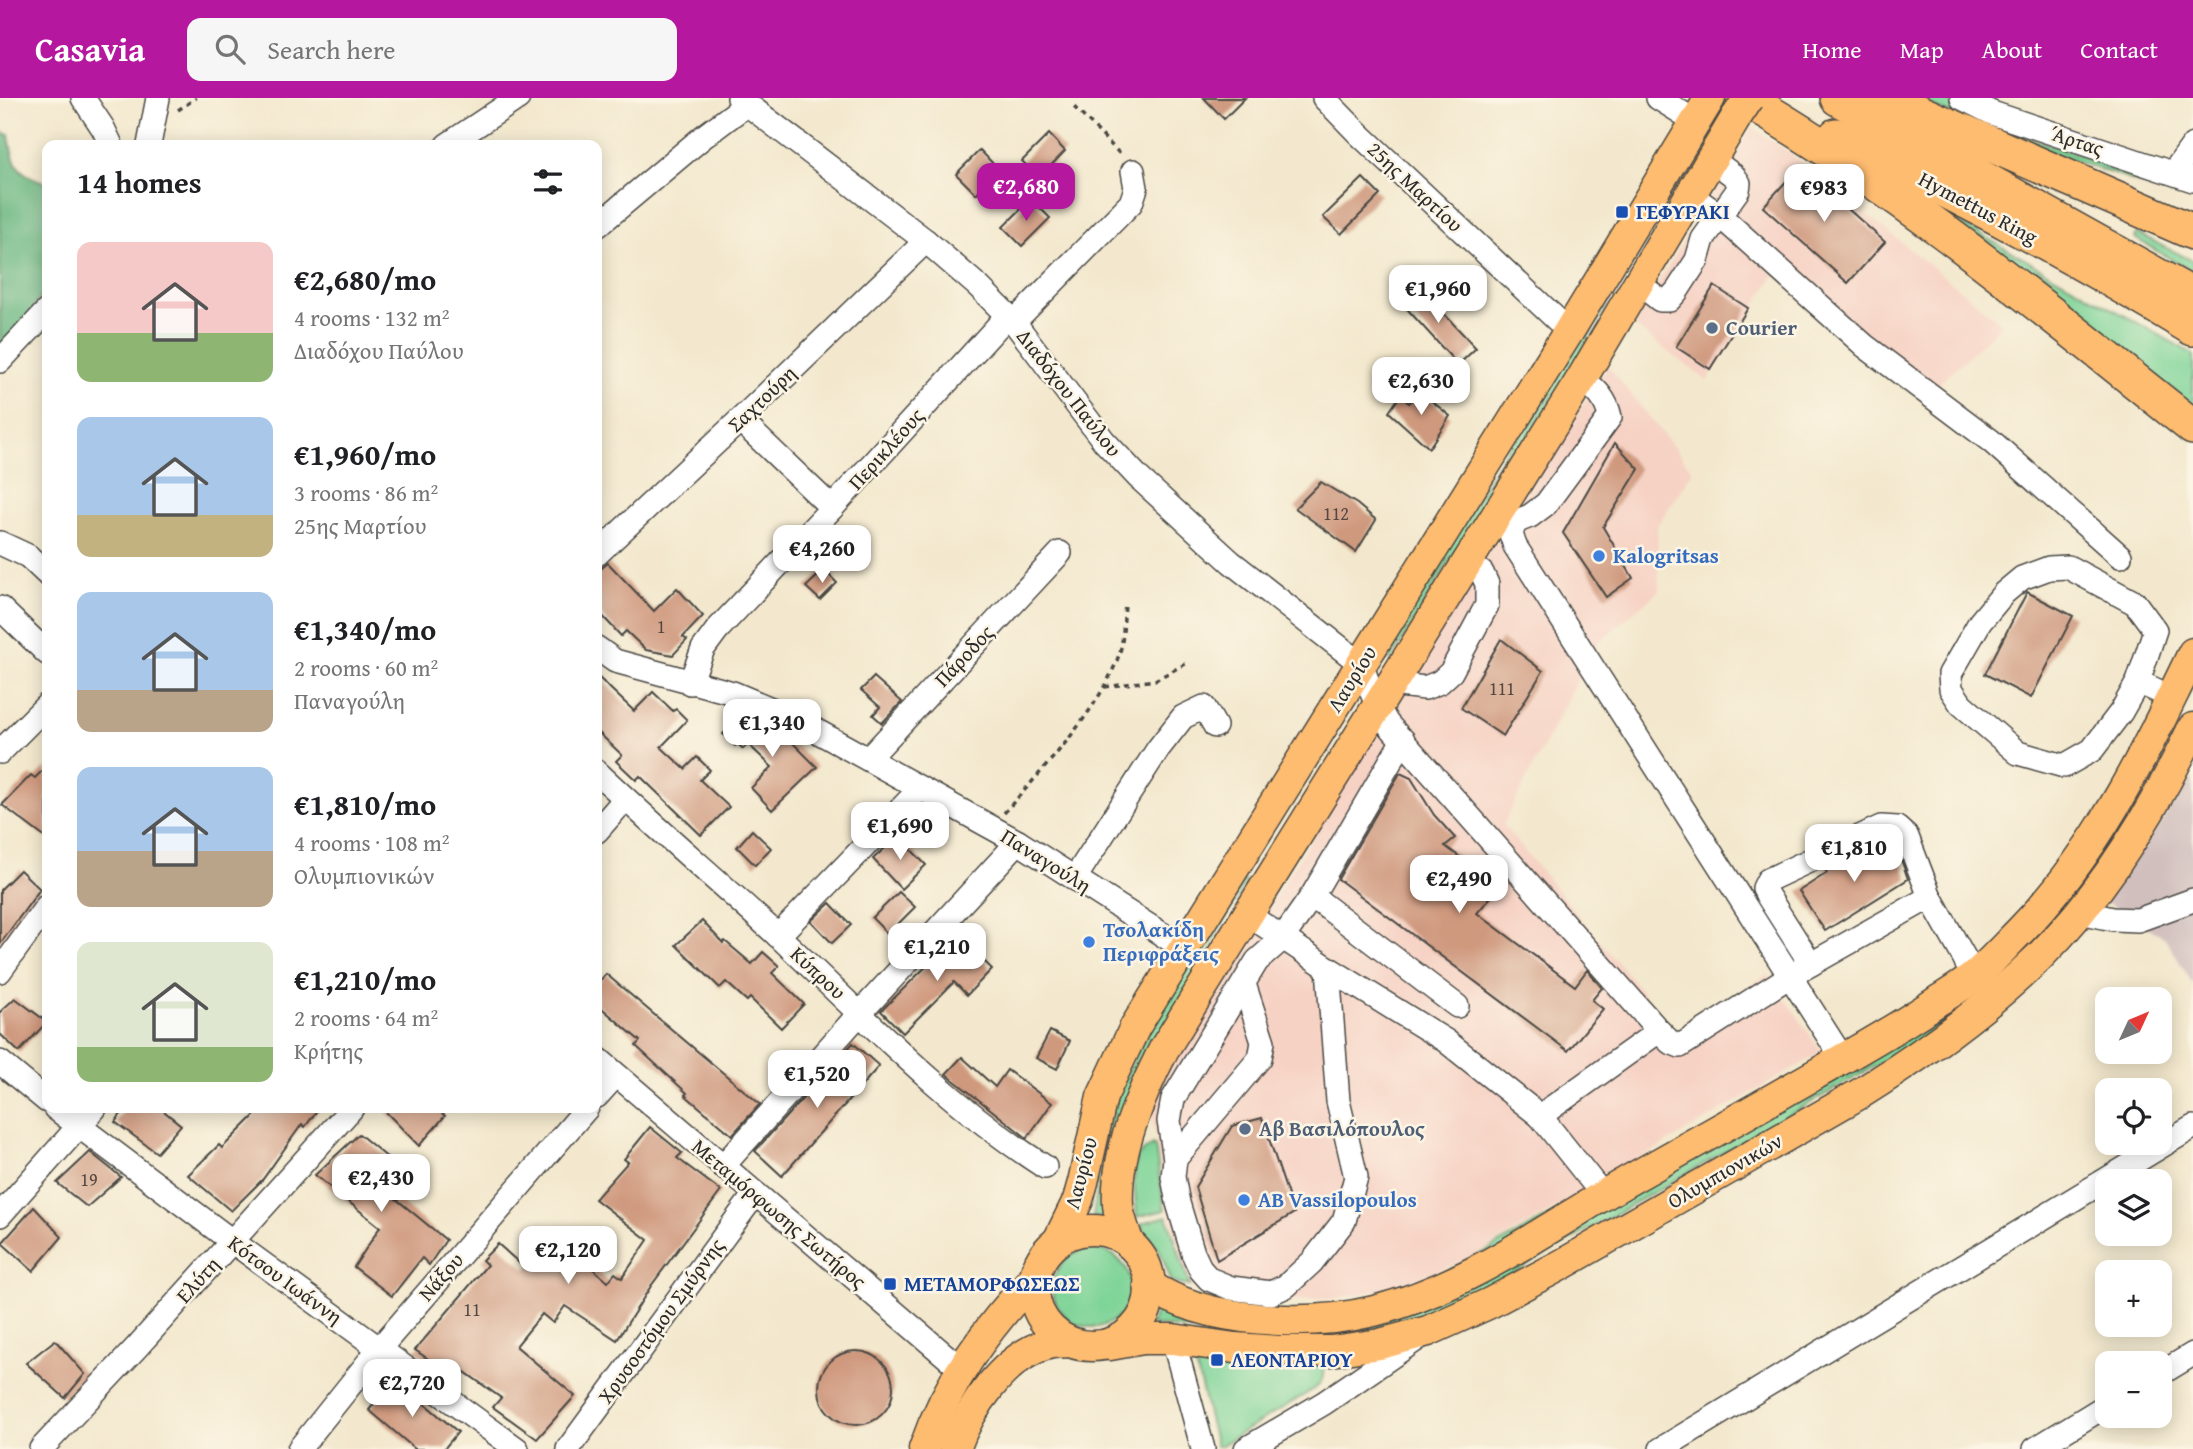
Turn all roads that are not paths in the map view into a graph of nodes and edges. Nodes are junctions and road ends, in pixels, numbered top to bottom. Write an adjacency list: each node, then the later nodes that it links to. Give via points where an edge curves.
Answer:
1 (83, 98): 12 (street)
2 (158, 98): 13 (street)
3 (518, 98): 14 (street)
4 (1324, 98): 29 (street, 25ης Μαρτίου)
5 (1658, 98): 11 (street)
6 (1838, 98): 25 (highway, Hymettus Ring)
7 (1885, 98): 22 (highway)
8 (1962, 98): 18 (street, Άρτας, via 1992,113)
9 (743, 101): 21 (street); 23 (street, Διαδόχου Παύλου)
10 (1747, 102): 16 (main road, Λαυρίου); 28 (highway, Hymettus Ring, via 1911,172); 33 (highway, via 1782,120 1899,199)
11 (1702, 109): 29 (main road, Λαυρίου)
12 (109, 140)
13 (150, 140)
14 (455, 140)
15 (2193, 145): 18 (street)
16 (1710, 158): 19 (main road, Λαυρίου); 20 (street, via 1739,183)
17 (1133, 171): 27 (street, Περικλέους, via 1136,188 1131,203)
18 (2183, 177)
19 (1689, 194): 20 (street); 24 (main road, Λαυρίου)
20 (1719, 215): 24 (street, via 1703,239 1698,260 1669,300 1660,300); 39 (street, via 1865,346 1991,441)
21 (602, 222)
22 (2193, 232)
23 (926, 241): 27 (street, Διαδόχου Παύλου); 32 (street, Σαχτούρη)
24 (1637, 282): 31 (main road, Λαυρίου)
25 (2193, 296)
26 (42, 316): 30 (street)
27 (1011, 319): 34 (street, Περικλέους); 46 (street, Διαδόχου Παύλου, via 1139,478 1231,562)
28 (2193, 328)
29 (1569, 331): 46 (main road, Λαυρίου)
30 (0, 361)
31 (1582, 378): 35 (main road, Λαυρίου); 35 (street, via 1601,394 1610,417 1546,504 1530,516)
32 (740, 420): 34 (street); 37 (street, Σαχτούρη)
33 (2193, 427)
34 (832, 508): 48 (street, Περικλέους, via 717,629 703,649)
35 (1506, 517): 40 (main road, Λαυρίου); 75 (street, via 1515,547)
36 (0, 543): 41 (street, via 28,556)
37 (602, 549)
38 (1060, 553): 56 (street, Πάροδος)
39 (2120, 556)
40 (1466, 561): 49 (main road, Λαυρίου); 49 (street, via 1482,573 1488,605 1451,672 1425,688)
41 (42, 569)
42 (0, 608): 43 (street)
43 (42, 648)
44 (602, 652): 48 (street, Παναγούλη, via 615,661)
45 (2193, 653): 50 (main road, Ολυμπιονικών)
46 (1361, 664): 49 (street); 71 (main road, Λαυρίου)
47 (2138, 682): 47 (street, via 2155,630 2135,603 2068,567 2022,578 2004,593 1980,622 1950,674 1951,689 1961,704 2018,753 2064,766 2092,750); 50 (street)
48 (690, 683): 56 (street, Παναγούλη, via 766,705)
49 (1383, 695): 54 (street, via 1388,723); 68 (main road, Λαυρίου)
50 (2171, 697): 76 (main road, Ολυμπιονικών, via 2120,800 2088,851 2022,930)
51 (42, 710): 55 (street)
52 (1215, 726): 62 (street, via 1204,707 1183,717)
53 (2193, 728): 66 (main road, Ολυμπιονικών, via 2147,816)
54 (1403, 740): 63 (street); 80 (street)
55 (0, 752)
56 (868, 760): 58 (street, Παναγούλη)
57 (602, 777): 59 (street, Κύπρου)
58 (920, 789): 61 (street, Παναγούλη); 69 (street)
59 (625, 799): 60 (street); 69 (street, Κύπρου)
60 (602, 825)
61 (1018, 842): 62 (street, Παναγούλη); 79 (street)
62 (1075, 878): 71 (street, Παναγούλη)
63 (1312, 896): 70 (street); 78 (street)
64 (1930, 897): 72 (street); 72 (street, via 1907,837 1897,828 1881,827 1768,880 1767,895); 76 (street)
65 (2193, 900): 66 (street, via 2138,920)
66 (2079, 912): 106 (main road, Ολυμπιονικών, via 1991,1002 1906,1065 1561,1265)
67 (42, 913): 74 (street)
68 (1247, 914): 70 (street); 101 (main road, Λαυρίου, via 1164,1049 1135,1113 1118,1203)
69 (778, 936): 79 (street, Κύπρου)
70 (1282, 939): 73 (street); 77 (street, via 1257,961)
71 (1185, 948): 100 (main road, Λαυρίου, via 1135,1027 1102,1097 1078,1200)
72 (1811, 964): 75 (street)
73 (1328, 968): 91 (street, via 1446,1041); 94 (street, via 1338,1101 1356,1177 1344,1221 1312,1262 1271,1293 1231,1288 1209,1279 1193,1253 1178,1203)
74 (0, 971)
75 (1790, 976): 80 (street, via 1680,1046); 81 (street)
76 (1972, 978): 81 (main road, Ολυμπιονικών)
77 (1244, 984): 94 (street, via 1173,1099 1169,1121); 94 (street, via 1263,1042 1260,1058)
78 (1457, 1006)
79 (860, 1013): 95 (street); 96 (street, Κύπρου, via 977,1120)
80 (1659, 1031): 91 (street)
81 (1843, 1059): 98 (main road, Ολυμπιονικών)
82 (0, 1062): 86 (street)
83 (602, 1063): 84 (street, Μεταμόρφωσης Σωτήρος)
84 (615, 1075): 85 (street); 95 (street, Μεταμόρφωσης Σωτήρος)
85 (602, 1090)
86 (42, 1097)
87 (61, 1113): 92 (street, Κότσου Ιωάννη)
88 (91, 1113): 92 (street)
89 (348, 1113): 102 (street, Ελύτη)
90 (583, 1113): 110 (street, Νάξου)
91 (1540, 1116): 98 (street)
92 (78, 1127): 99 (street); 102 (street, Κότσου Ιωάννη)
93 (2193, 1127): 117 (street)
94 (1175, 1159)
95 (723, 1166): 97 (street, Μεταμόρφωσης Σωτήρος)
96 (1045, 1167)
97 (755, 1194): 114 (street, Μεταμόρφωσης Σωτήρος); 122 (street, Χρυσοστόμου Σμύρνης)
98 (1603, 1195): 105 (main road, Ολυμπιονικών, via 1450,1285 1370,1311)
99 (0, 1215)
100 (1058, 1241): 101 (main road, via 1070,1232 1093,1228); 103 (main road, Λαυρίου, via 1044,1256)
101 (1128, 1241): 104 (main road, via 1145,1266)
102 (233, 1242): 110 (street, Κότσου Ιωάννη); 119 (street, Ελύτη)
103 (1035, 1277): 108 (main road, via 1037,1309 1047,1325); 114 (main road, Λαυρίου, via 992,1324)
104 (1149, 1285): 105 (main road, Ολυμπιονικών, via 1165,1295 1229,1314); 109 (main road, via 1139,1322)
105 (1310, 1320): 111 (street)
106 (1428, 1331): 111 (main road, Ολυμπιονικών); 115 (street)
107 (1173, 1339): 109 (main road, Ολυμπιονικών); 111 (main road, Ολυμπιονικών, via 1278,1352); 124 (street)
108 (1070, 1342): 109 (main road); 118 (main road, via 1046,1345 1000,1376 974,1409)
109 (1110, 1345)
110 (379, 1349): 120 (street, Νάξου); 121 (street, Κότσου Ιωάννη)
111 (1331, 1351): 115 (street, via 1337,1380)
112 (2193, 1354): 113 (street)
113 (2172, 1367)
114 (961, 1369): 123 (main road, Λαυρίου)
115 (1324, 1403): 125 (street)
116 (2095, 1412): 127 (street)
117 (1686, 1443): 126 (street)
118 (960, 1444)
119 (41, 1449)
120 (299, 1449)
121 (517, 1449)
122 (568, 1449)
123 (924, 1449)
124 (1203, 1449)
125 (1246, 1449)
126 (1661, 1449)
127 (2035, 1449)

